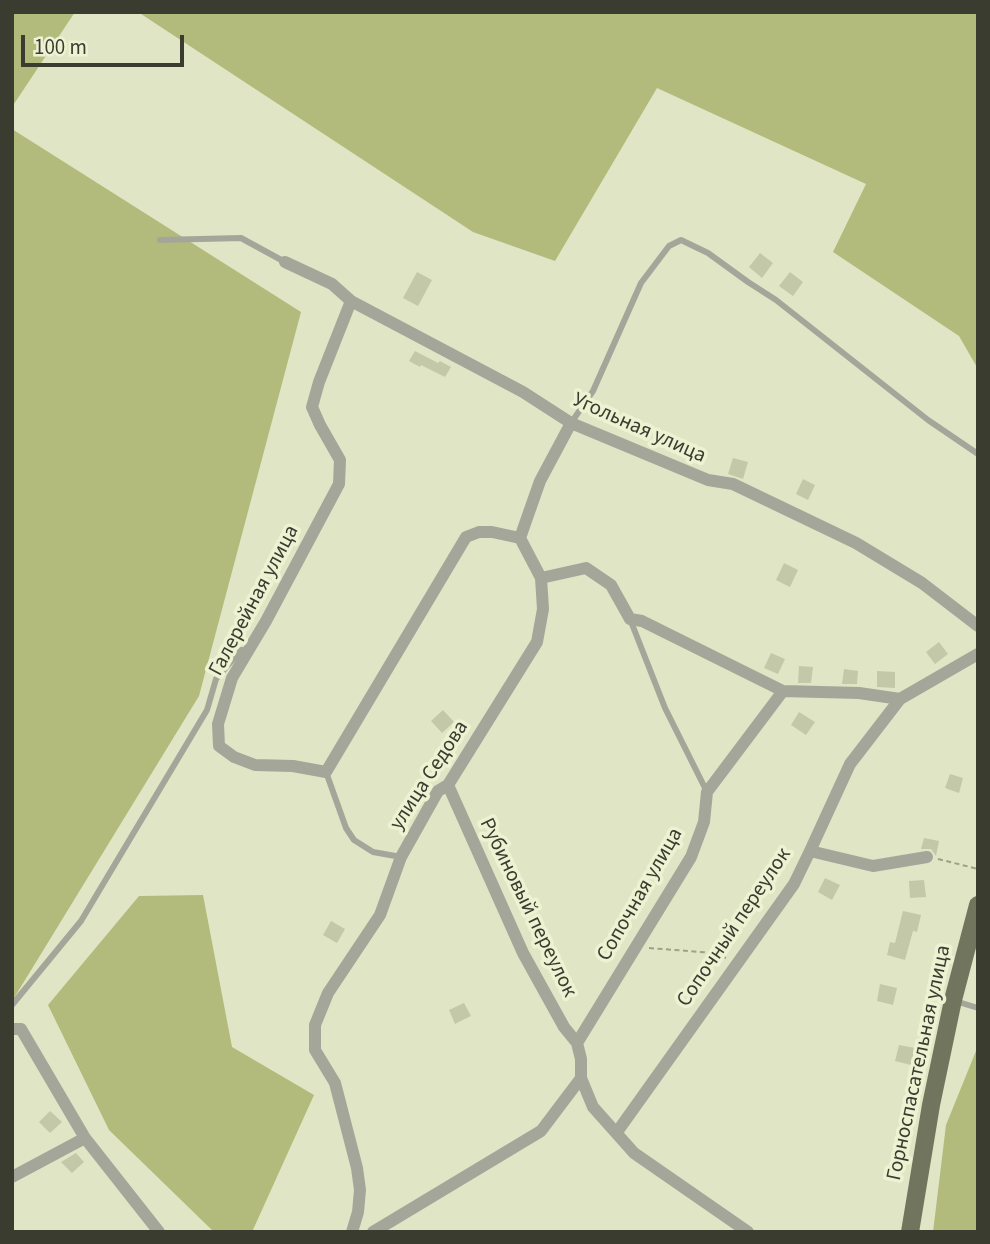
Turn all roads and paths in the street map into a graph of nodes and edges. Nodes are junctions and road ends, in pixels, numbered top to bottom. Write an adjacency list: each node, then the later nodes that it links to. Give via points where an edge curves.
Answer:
1 (160, 240): 2 (lane, via 241,238)
2 (285, 262): 3 (street, Угольная улица, via 332,285)
3 (351, 302): 4 (street, Угольная улица, via 523,392); 10 (street, Галерейная улица, via 312,407 340,460 339,484)
4 (571, 423): 5 (lane, via 593,391 641,283 669,246 681,240 776,300); 6 (street, via 540,481); 9 (street, Угольная улица, via 708,480 733,484 856,543 922,583)
5 (978, 454)
6 (520, 538): 7 (street, улица Седова); 14 (street, via 492,531 466,537)
7 (541, 578): 8 (street, via 586,568 611,585); 15 (street, улица Седова, via 543,609 537,642)
8 (631, 620): 12 (street, via 642,621); 16 (lane, via 665,708)
9 (978, 625)
10 (248, 651): 14 (street, Галерейная улица, via 232,678 218,724 219,746 256,765); 25 (lane, via 241,650 216,679 206,710 81,921)
11 (978, 654): 13 (street)
12 (783, 691): 13 (street); 16 (street, Сопочная улица)
13 (900, 699): 17 (street, via 850,764)
14 (326, 772): 18 (lane, via 354,841 373,852)
15 (448, 785): 18 (street, улица Седова, via 438,791); 28 (street, Рубиновый переулок, via 523,953)
16 (707, 792): 22 (street, Сопочная улица, via 704,822 691,857)
17 (810, 851): 19 (street, Сопочный переулок, via 873,866); 23 (street, Сопочный переулок, via 794,884)
18 (401, 857): 35 (street, улица Седова, via 380,915 328,993 315,1026 315,1050 335,1083 357,1168 360,1190)
19 (927, 857): 20 (path)
20 (978, 869)
21 (978, 905): 24 (main road, Горноспасательная улица)
22 (634, 947): 23 (path, via 714,953); 28 (street, Сопочная улица)
23 (738, 964): 30 (street, Сопочный переулок)
24 (953, 1000): 26 (lane); 39 (main road, Горноспасательная улица)
25 (12, 1005)
26 (978, 1008)
27 (17, 1029): 31 (street)
28 (577, 1043): 29 (street)
29 (581, 1078): 30 (street, via 593,1107); 36 (street, via 541,1131)
30 (617, 1132): 33 (street, via 634,1153)
31 (85, 1138): 32 (street); 34 (street)
32 (12, 1177)
33 (735, 1224): 37 (street); 38 (street)
34 (154, 1231)
35 (352, 1232)
36 (373, 1232)
37 (723, 1232)
38 (748, 1232)
39 (910, 1232)

